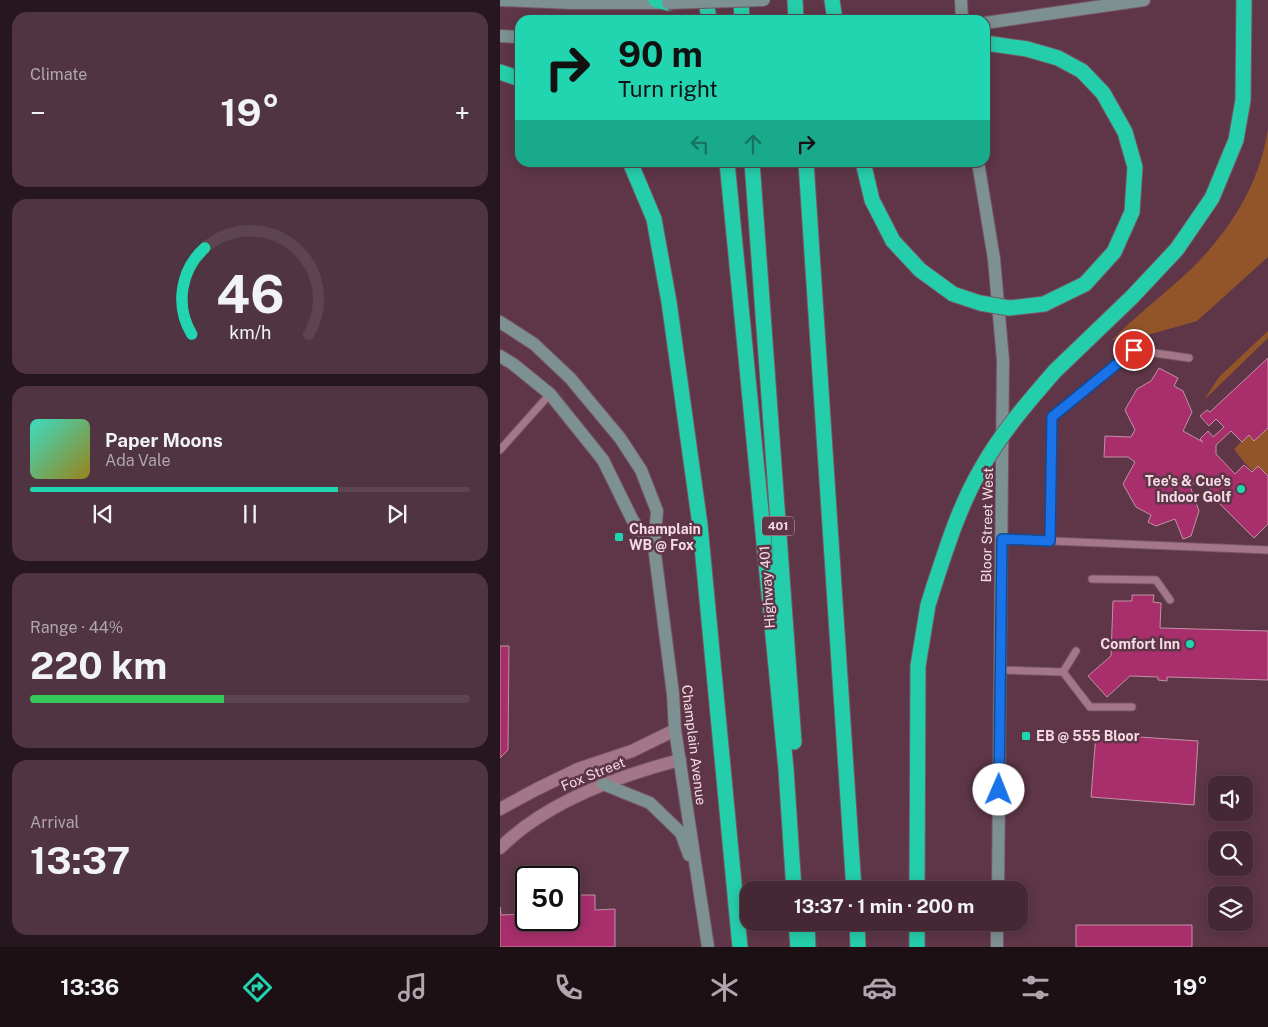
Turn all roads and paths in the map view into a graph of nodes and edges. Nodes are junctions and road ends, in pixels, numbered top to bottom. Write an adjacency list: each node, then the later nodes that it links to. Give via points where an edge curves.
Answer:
1 (500, 0): 10 (main road, via 572,3)
2 (706, 0): 11 (highway)
3 (741, 0): 12 (highway)
4 (764, 0): 10 (main road, bridge)
5 (795, 0): 13 (highway)
6 (832, 0): 14 (highway)
7 (960, 0): 15 (main road)
8 (1144, 0): 16 (main road)
9 (1244, 0): 51 (highway, bridge, via 1243,100 1236,140 1212,198 1177,250 1055,371 1017,415 981,469 952,532 928,605 918,666)
10 (662, 1)
11 (708, 15)
12 (742, 15)
13 (796, 15)
14 (834, 15)
15 (962, 15)
16 (990, 23)
17 (500, 36): 18 (main road)
18 (515, 36)
19 (990, 44): 26 (highway, bridge, via 1058,58 1082,71 1102,93 1125,132 1135,167 1132,212 1114,252 1085,284 1044,304 1009,308 980,304 953,294 920,270 893,241 872,200)
20 (500, 72): 21 (highway)
21 (515, 77)
22 (632, 167): 60 (highway, via 654,219 699,516)
23 (727, 167): 48 (highway, via 786,769)
24 (752, 167): 49 (highway, Highway 401 / 401)
25 (806, 167): 50 (highway)
26 (864, 167)
27 (979, 167): 33 (main road, Bloor Street West, via 994,259 1003,360)
28 (500, 322): 35 (main road, Champlain Avenue, via 534,344 564,373 620,438 641,470 656,511)
29 (500, 356): 31 (main road)
30 (1189, 358): 34 (lane, via 1134,350 1052,417)
31 (550, 394): 32 (lane); 35 (main road, via 603,460 633,521)
32 (500, 450)
33 (1002, 539): 34 (lane); 40 (main road, Bloor Street West)
34 (1050, 541): 36 (lane)
35 (654, 546): 43 (main road, Champlain Avenue)
36 (1268, 550)
37 (1092, 579): 38 (lane, via 1156,580)
38 (1170, 600)
39 (1076, 651): 41 (lane)
40 (1000, 670): 41 (lane); 52 (main road, Bloor Street West)
41 (1063, 672): 42 (lane, via 1090,707)
42 (1132, 708)
43 (675, 730): 44 (main road, Champlain Avenue); 46 (street, Fox Street, via 632,751 578,769)
44 (680, 760): 45 (street, Fox Street); 53 (main road, Champlain Avenue)
45 (603, 784): 47 (street, Fox Street, via 567,800 511,836); 53 (main road, via 650,803 681,833)
46 (500, 809)
47 (500, 848)
48 (793, 881)
49 (803, 881)
50 (853, 881)
51 (917, 881)
52 (998, 881)
53 (699, 883): 59 (main road, Champlain Avenue)
54 (797, 931): 61 (highway)
55 (807, 931): 62 (highway)
56 (857, 931): 63 (highway)
57 (917, 931): 64 (highway)
58 (997, 931): 65 (main road)
59 (708, 947)
60 (740, 947)
61 (798, 947)
62 (808, 947)
63 (858, 947)
64 (917, 947)
65 (997, 947)

